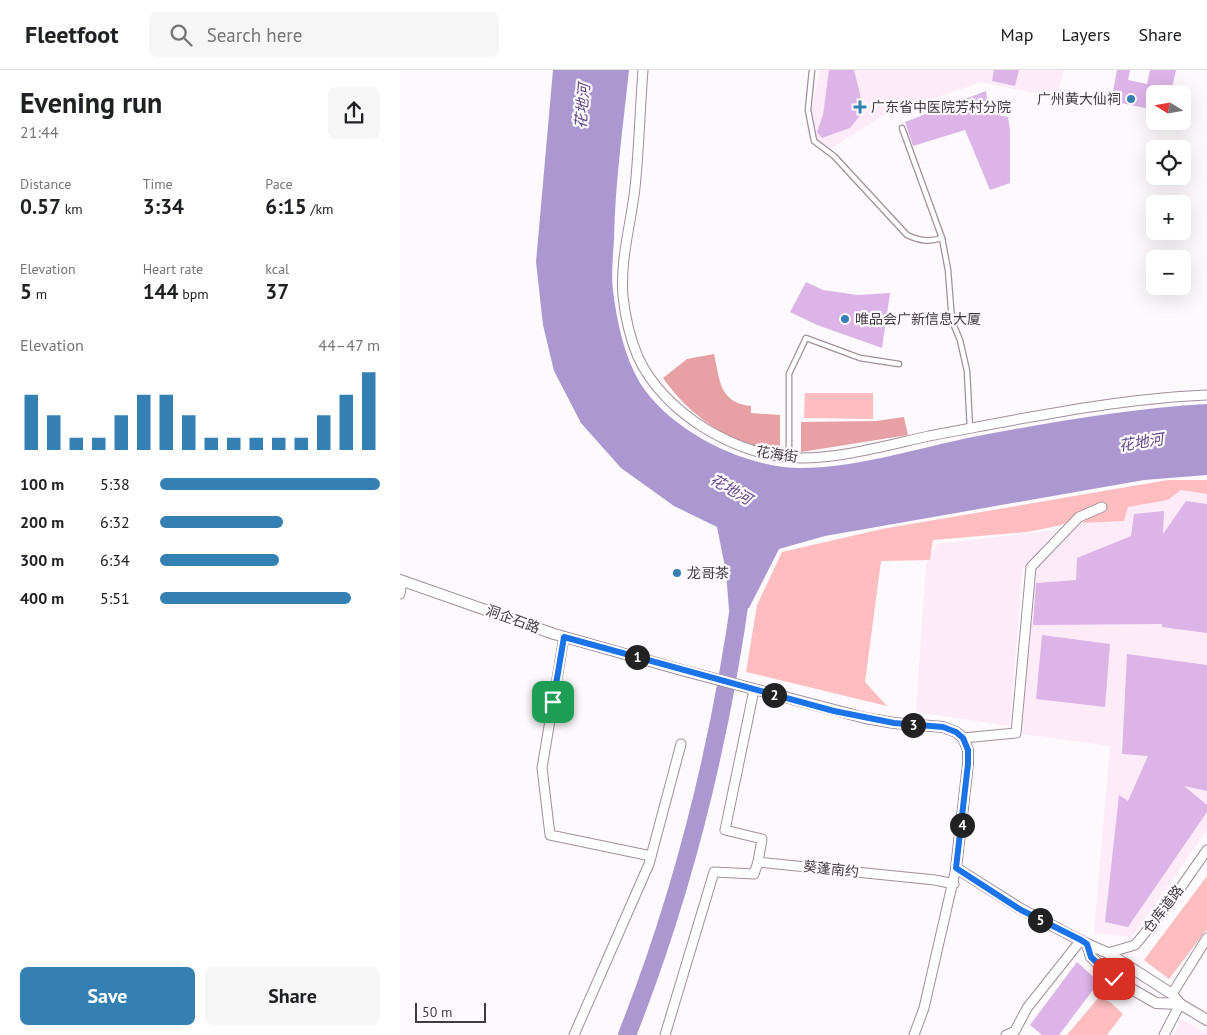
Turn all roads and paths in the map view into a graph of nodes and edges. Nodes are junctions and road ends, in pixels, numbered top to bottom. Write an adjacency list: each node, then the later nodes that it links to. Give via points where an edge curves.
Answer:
1 (643, 70): 8 (street, 花海街, via 623,294 628,326 639,358 657,386 683,413 714,434 753,451)
2 (812, 70): 4 (lane, via 808,110 814,141 845,168 907,235 918,240)
3 (902, 128): 4 (lane)
4 (942, 238): 7 (lane, via 952,321 967,371)
5 (899, 364): 8 (lane, via 860,358 806,338 789,374)
6 (1207, 395): 7 (street, 花海街, via 1089,407)
7 (970, 429): 8 (street, 花海街, via 839,454)
8 (789, 457)
9 (1102, 507): 14 (street, via 1079,517 1031,567 1016,733)
10 (401, 580): 11 (street); 12 (street, 洞企石路)
11 (400, 594)
12 (564, 637): 13 (street, 洞企石路); 17 (street, via 542,768 550,835)
13 (751, 689): 14 (street, 洞企石路, via 865,718 943,727); 18 (street, via 726,830 762,839)
14 (963, 738): 19 (street, via 968,750 968,764)
15 (681, 744): 17 (street)
16 (1207, 850): 23 (street, 仓库道路, via 1172,900 1135,944)
17 (652, 856): 27 (street)
18 (758, 862): 20 (street, 葵蓬南约); 28 (street, via 754,874 714,872)
19 (956, 868): 20 (street); 22 (street, via 1021,910)
20 (954, 884): 29 (street, via 924,1008)
21 (1207, 938): 24 (street)
22 (1084, 942): 23 (street); 25 (street, via 1091,957 1114,979 1156,1003); 30 (street, via 1028,1008 1015,1031)
23 (1108, 952): 24 (street)
24 (1172, 994): 25 (street)
25 (1180, 1004): 26 (street); 31 (street)
26 (1207, 1020)
27 (574, 1035)
28 (666, 1035)
29 (914, 1035)
30 (1006, 1035)
31 (1164, 1035)

